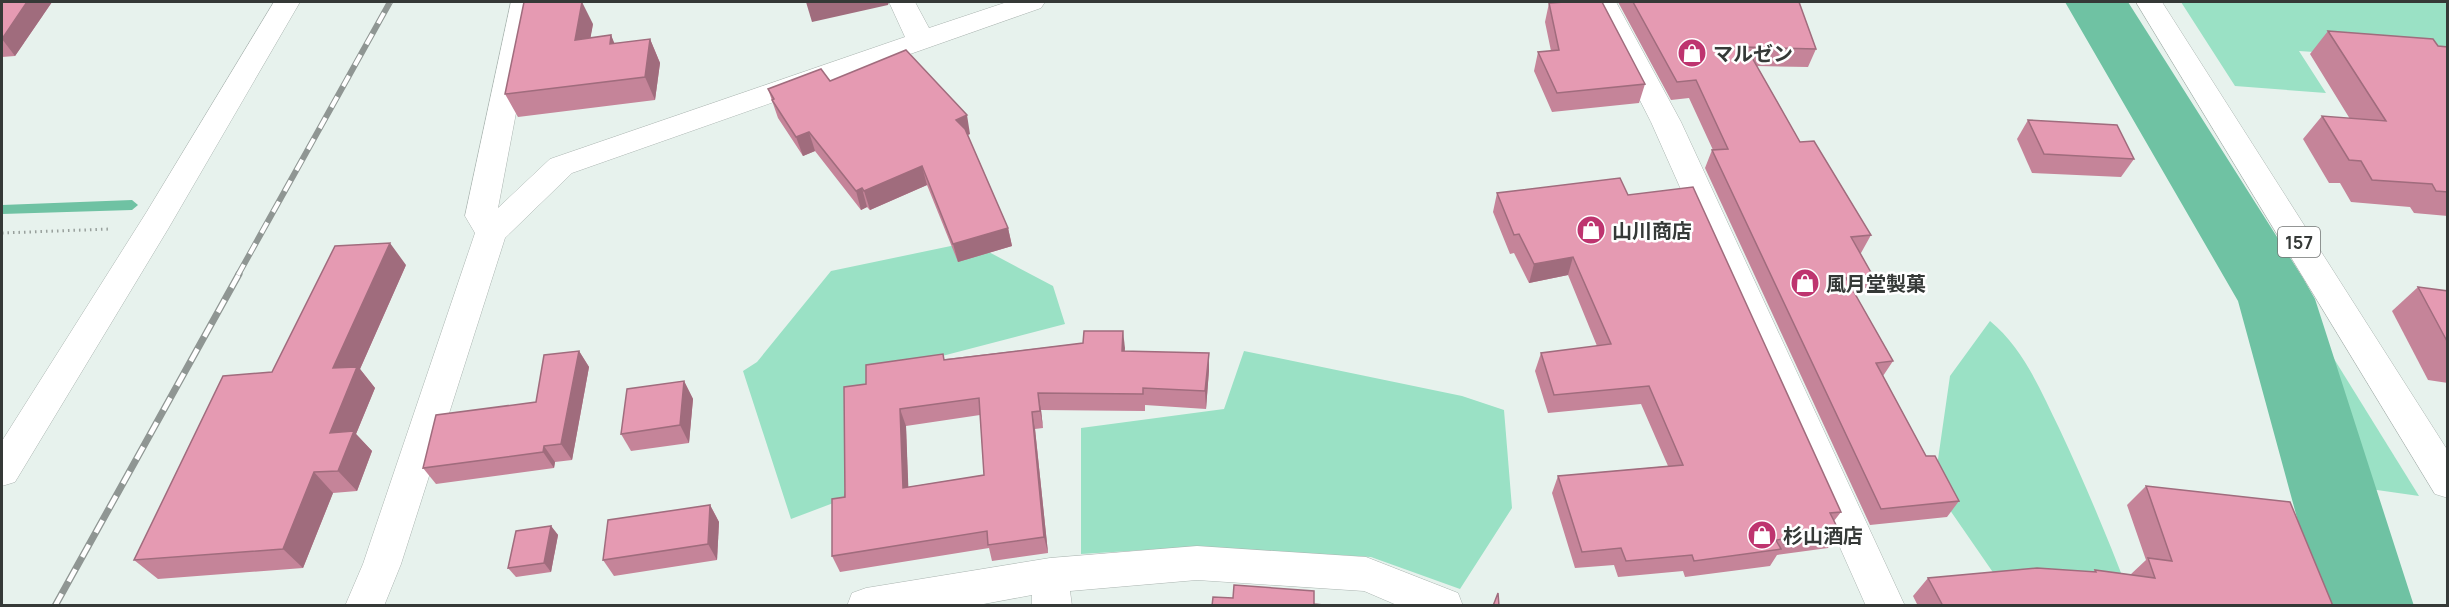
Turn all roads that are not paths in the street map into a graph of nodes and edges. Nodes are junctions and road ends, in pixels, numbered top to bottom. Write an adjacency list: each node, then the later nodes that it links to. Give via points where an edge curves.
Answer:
1 (287, 2): 9 (main road)
2 (524, 2): 8 (main road, via 481,216)
3 (902, 2): 7 (main road)
4 (1032, 2): 7 (main road)
5 (1604, 2): 15 (main road, via 1666,122)
6 (2149, 2): 10 (main road, 157)
7 (921, 41): 8 (main road, via 561,166)
8 (490, 233): 12 (main road, via 382,564)
9 (2, 471)
10 (2448, 483)
11 (1051, 590): 13 (main road); 14 (main road, via 1197,563 1366,574)
12 (364, 606)
13 (866, 606)
14 (1444, 606)
15 (1886, 606)

